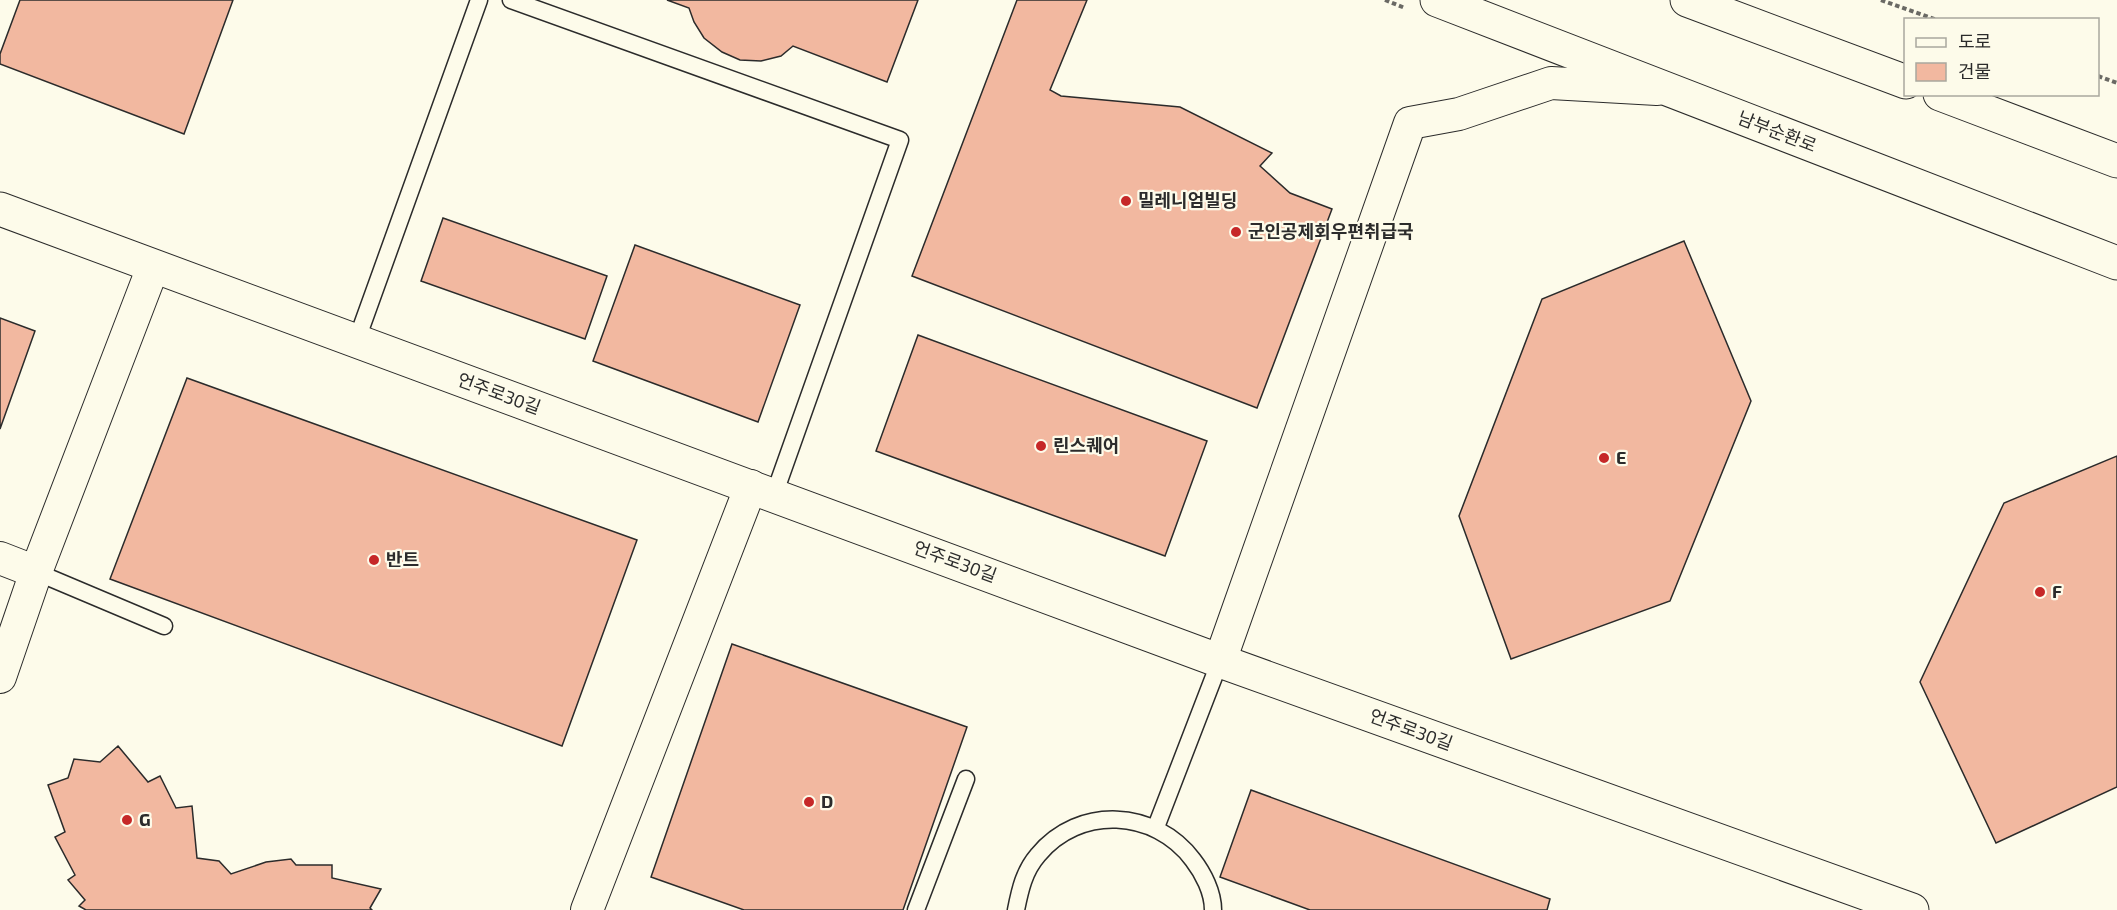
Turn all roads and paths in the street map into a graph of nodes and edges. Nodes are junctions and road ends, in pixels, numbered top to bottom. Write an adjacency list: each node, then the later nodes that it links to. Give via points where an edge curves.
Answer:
1 (478, 0): 16 (lane)
2 (511, 0): 17 (lane, via 900,140)
3 (1437, 0): 10 (street, 남부순환로)
4 (1881, 0): 6 (path)
5 (1694, 1): 8 (street)
6 (1931, 18)
7 (2099, 77): 9 (path)
8 (1904, 82)
9 (2117, 83)
10 (1666, 89): 14 (street, 남부순환로); 21 (street, via 1551,83 1459,114 1410,123)
11 (1945, 96): 12 (street)
12 (2117, 161)
13 (0, 209): 15 (street, 언주로30길)
14 (2117, 263)
15 (153, 267): 16 (street, 언주로30길); 19 (street)
16 (356, 342): 17 (street, 언주로30길)
17 (762, 491): 21 (street, 언주로30길); 25 (street)
18 (0, 558): 19 (street)
19 (36, 572): 20 (lane); 22 (street)
20 (164, 626)
21 (1220, 661): 24 (lane); 29 (street, 언주로30길)
22 (0, 677)
23 (966, 779): 26 (lane)
24 (1156, 828): 27 (lane, via 1124,819 1102,820 1062,834 1037,855 1021,883); 28 (lane, via 1183,846 1203,873)
25 (587, 910)
26 (916, 910)
27 (1016, 910)
28 (1213, 910)
29 (1911, 910)

